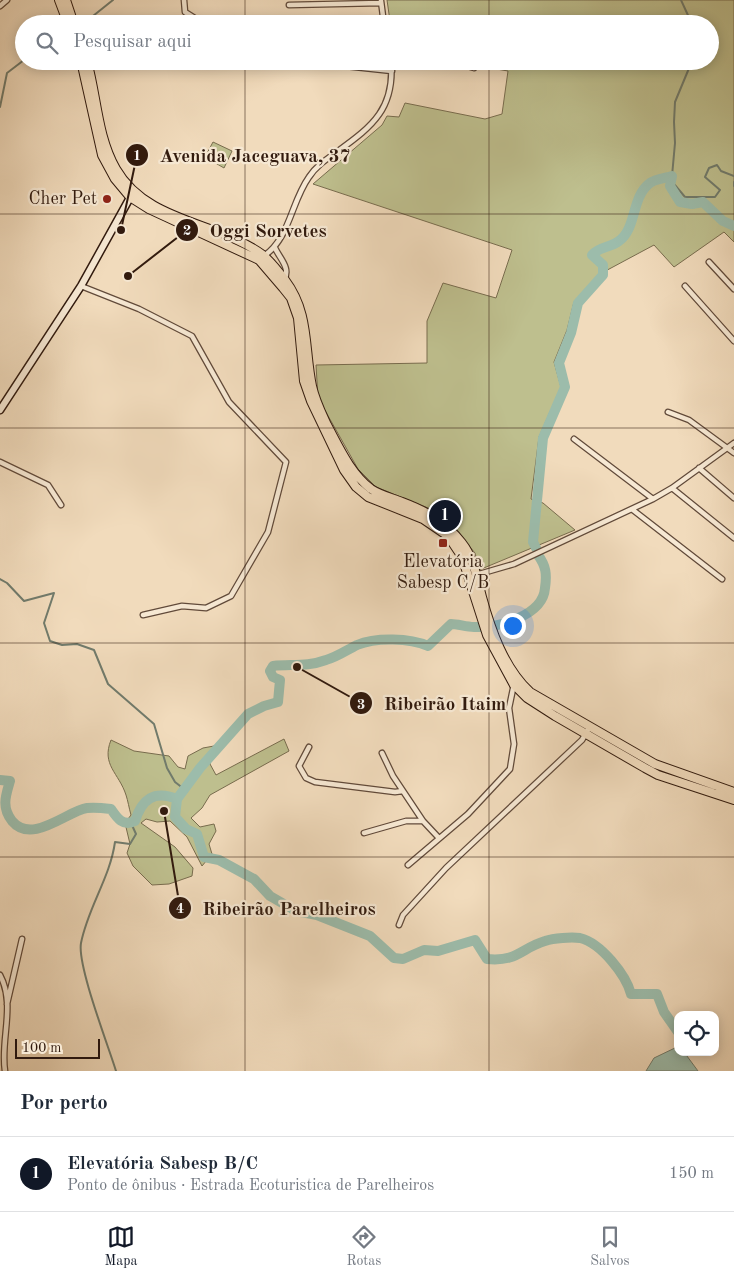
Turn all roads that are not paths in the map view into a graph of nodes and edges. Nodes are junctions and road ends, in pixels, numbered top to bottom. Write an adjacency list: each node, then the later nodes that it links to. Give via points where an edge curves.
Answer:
1 (7, 0): 7 (street)
2 (59, 0): 8 (main road)
3 (66, 0): 9 (main road)
4 (184, 0): 10 (street, via 185,12)
5 (381, 1): 6 (street); 11 (street)
6 (289, 5)
7 (0, 6)
8 (65, 15)
9 (71, 15)
10 (190, 15)
11 (383, 15)
12 (83, 70): 16 (main road, via 102,155 115,179)
13 (88, 70): 16 (main road, via 108,154)
14 (375, 70): 15 (street)
15 (392, 72): 17 (street, via 386,105 374,122 313,171)
16 (132, 194): 18 (main road, via 160,210 225,236); 21 (main road)
17 (275, 248): 18 (street); 20 (street, via 286,268)
18 (262, 258): 20 (main road)
19 (709, 262): 23 (street)
20 (283, 282): 39 (main road, via 298,318 304,381 344,470 368,497 438,528 448,536); 40 (main road, via 294,292 303,314 315,400 346,460 372,489 428,512 442,522 469,554)
21 (81, 286): 25 (main road); 43 (street, via 139,309 192,336 229,402 286,462 268,532 231,596 206,608 182,606)
22 (685, 286): 24 (street)
23 (734, 289)
24 (734, 341)
25 (0, 410)
26 (668, 412): 29 (street, via 689,420)
27 (574, 439): 35 (street)
28 (734, 443): 29 (street)
29 (726, 449): 30 (street); 32 (street)
30 (734, 453)
31 (0, 462): 36 (street, via 48,485)
32 (699, 468): 33 (street); 34 (street)
33 (672, 488): 35 (street); 38 (street)
34 (734, 498)
35 (653, 499): 37 (street)
36 (61, 505)
37 (633, 510): 40 (street, via 514,564); 41 (street)
38 (734, 538)
39 (462, 557): 40 (main road, via 472,574); 42 (main road)
40 (476, 575): 42 (main road, via 473,581)
41 (722, 579)
42 (482, 614): 44 (main road)
43 (143, 615)
44 (515, 682): 45 (main road); 53 (street, via 509,708 514,744 510,769 468,814)
45 (588, 731): 49 (main road, via 655,764); 50 (main road, via 658,775); 55 (street, via 446,868 403,916)
46 (309, 747): 48 (street, via 300,766 302,774 310,781)
47 (382, 753): 48 (street)
48 (403, 791): 51 (street)
49 (734, 792)
50 (734, 800)
51 (423, 821): 52 (street, via 406,821); 53 (street)
52 (364, 834)
53 (438, 837): 54 (street)
54 (408, 865)
55 (400, 925)
56 (22, 939): 60 (street)
57 (0, 975): 58 (street)
58 (5, 990): 59 (street); 60 (street)
59 (0, 996)
60 (7, 1005): 61 (street, via 2,1047)
61 (5, 1071)

